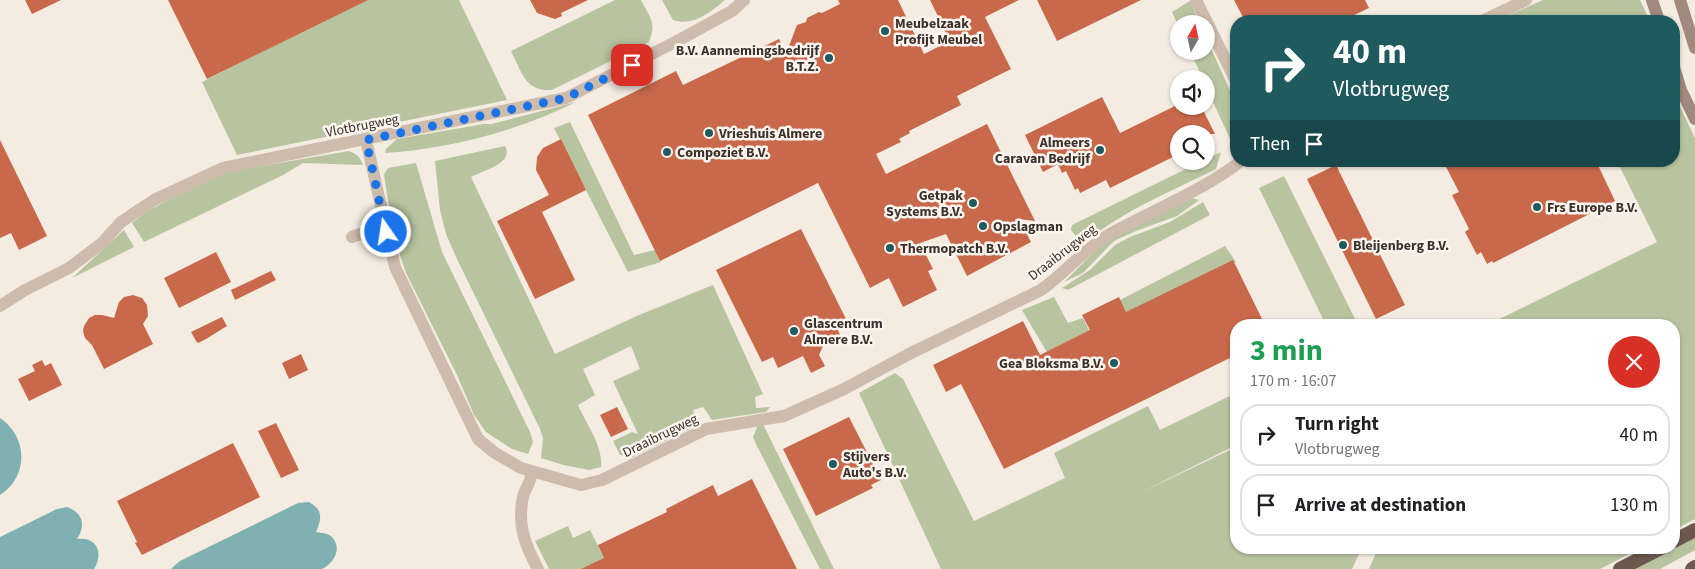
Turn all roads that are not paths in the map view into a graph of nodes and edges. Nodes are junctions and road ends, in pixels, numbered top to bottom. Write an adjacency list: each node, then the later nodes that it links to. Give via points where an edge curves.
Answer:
1 (744, 0): 12 (street, Vlotbrugweg, via 732,11 566,98)
2 (1196, 0): 9 (street)
3 (1526, 0): 6 (street)
4 (1652, 0): 7 (main road)
5 (1680, 0): 8 (main road)
6 (1495, 15)
7 (1657, 15)
8 (1695, 48)
9 (1230, 69)
10 (1680, 87): 11 (main road)
11 (1695, 119)
12 (366, 140): 14 (street, Draaibrugweg); 16 (street, Vlotbrugweg, via 223,168 178,188 122,222 102,243 69,268)
13 (1232, 167): 17 (street, Draaibrugweg, via 1108,236 1041,290 784,416 706,428 602,480 582,485)
14 (386, 232): 15 (street, via 371,230); 17 (street, Draaibrugweg, via 395,267 478,439 495,453)
15 (352, 237)
16 (0, 306)
17 (532, 471): 22 (street, via 523,496 520,524)
18 (1695, 530): 19 (highway)
19 (1680, 538)
20 (1649, 554): 23 (highway)
21 (1695, 567): 24 (highway)
22 (538, 569)
23 (1620, 569)
24 (1692, 569)

